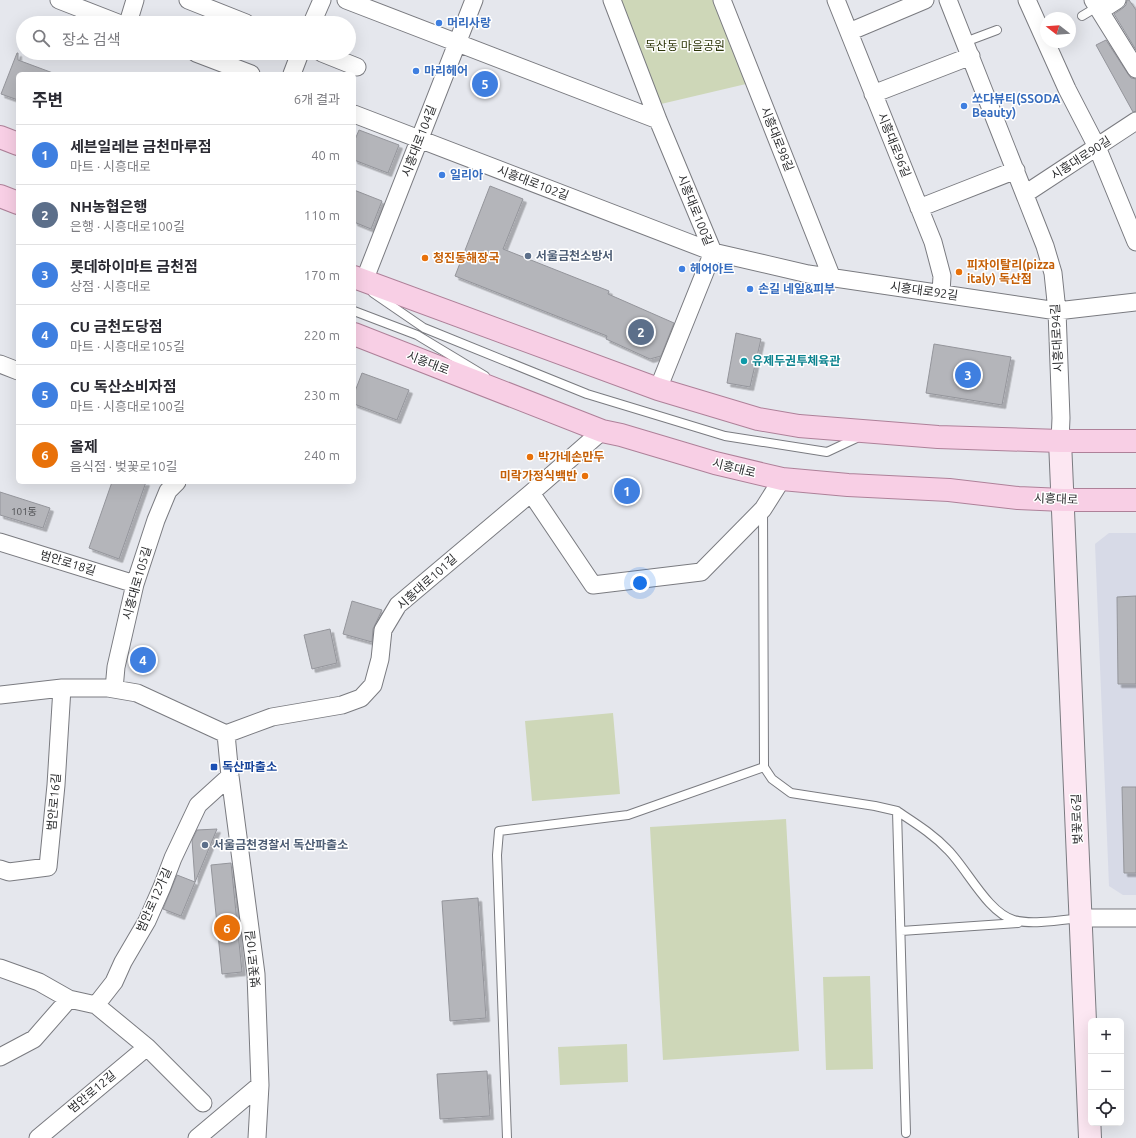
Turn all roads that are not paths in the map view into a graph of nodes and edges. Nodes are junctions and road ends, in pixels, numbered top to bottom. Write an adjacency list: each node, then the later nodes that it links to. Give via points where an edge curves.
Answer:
1 (135, 0): 16 (street)
2 (188, 0): 17 (street)
3 (322, 0): 18 (street)
4 (346, 0): 22 (street)
5 (474, 0): 22 (street, 시흥대로104길)
6 (612, 0): 33 (street, 시흥대로100길)
7 (722, 0): 46 (street, 시흥대로98길)
8 (836, 0): 21 (street, 시흥대로96길)
9 (925, 0): 21 (street)
10 (948, 0): 23 (street, 시흥대로94길)
11 (1027, 0): 38 (street, via 1067,89)
12 (1118, 0): 14 (street)
13 (65, 1): 15 (street)
14 (1097, 6): 19 (lane); 28 (street)
15 (101, 16)
16 (130, 16)
17 (228, 16)
18 (315, 16)
19 (1082, 16)
20 (997, 30): 23 (lane)
21 (849, 32): 31 (street, 시흥대로96길)
22 (457, 43): 33 (street); 36 (street, 시흥대로104길)
23 (968, 49): 31 (street); 39 (street, 시흥대로94길)
24 (214, 60): 29 (street)
25 (297, 60): 30 (street)
26 (340, 60): 27 (street)
27 (357, 67)
28 (1136, 69)
29 (246, 72)
30 (293, 72)
31 (874, 94): 43 (street, 시흥대로96길)
32 (356, 115): 36 (street, 시흥대로102길)
33 (658, 120): 45 (street, 시흥대로100길)
34 (1136, 121): 38 (street, 시흥대로90길)
35 (0, 136): 37 (main road)
36 (420, 139): 45 (street, 시흥대로102길); 47 (street, 시흥대로104길)
37 (16, 143)
38 (1097, 147): 40 (street, 시흥대로90길); 44 (street)
39 (1016, 170): 40 (street, 시흥대로94길); 43 (street)
40 (1025, 194): 50 (street, 시흥대로94길, via 1053,273)
41 (0, 196): 42 (main road)
42 (16, 202)
43 (919, 208): 48 (street, 시흥대로96길, via 933,242 942,276)
44 (1136, 242)
45 (713, 252): 46 (street, 시흥대로92길); 55 (street, 시흥대로100길)
46 (832, 278): 48 (street, 시흥대로92길)
47 (357, 279): 55 (main road); 58 (lane, via 424,328 587,394 725,436 827,452)
48 (941, 293): 50 (street, 시흥대로92길)
49 (1136, 302): 50 (street, 시흥대로92길)
50 (1057, 310): 59 (street, 시흥대로94길)
51 (356, 312): 56 (lane, via 417,335)
52 (356, 335): 56 (main road, 시흥대로)
53 (0, 364): 54 (street)
54 (16, 370)
55 (658, 389): 58 (main road, via 758,419 800,426)
56 (519, 398): 57 (main road, 시흥대로)
57 (602, 431): 61 (main road, 시흥대로); 64 (street, 시흥대로101길)
58 (873, 431): 59 (main road, via 938,437)
59 (1060, 441): 60 (main road); 65 (street, 벚꽃로6길)
60 (1136, 441)
61 (782, 479): 65 (main road, 시흥대로); 67 (street)
62 (161, 484): 68 (street, via 157,497)
63 (175, 484): 68 (street, 시흥대로105길, via 168,491)
64 (530, 494): 67 (street, via 593,585 701,572); 74 (street, 시흥대로101길, via 398,605 383,630 380,659 373,685 361,698 342,705 272,717)
65 (1063, 500): 66 (main road, 시흥대로); 79 (street, 벚꽃로6길)
66 (1136, 500)
67 (763, 509): 75 (lane)
68 (156, 520): 70 (street, 시흥대로105길)
69 (0, 542): 70 (street, 범안로18길)
70 (135, 584): 72 (street, 시흥대로105길, via 116,666)
71 (62, 688): 72 (street); 73 (street); 78 (street, 범안로16길, via 48,867 9,872)
72 (114, 690): 74 (street, via 137,693)
73 (0, 695)
74 (226, 734): 76 (street, 벚꽃로10길)
75 (764, 767): 77 (lane, via 772,779 791,793 875,806); 94 (lane, via 628,815 499,831 497,855)
76 (230, 776): 85 (street, 범안로12가길, via 198,806 172,858 147,921 114,982); 88 (street, 벚꽃로10길, via 256,974)
77 (897, 812): 81 (lane, via 932,834 949,850 989,903 1001,914); 82 (lane)
78 (0, 869)
79 (1081, 918): 80 (street); 81 (lane); 95 (street, 벚꽃로6길)
80 (1136, 918)
81 (1022, 922): 82 (lane)
82 (901, 931): 90 (lane)
83 (0, 968): 84 (street, via 39,982)
84 (69, 999): 85 (street); 87 (street, via 34,1039)
85 (96, 1005): 86 (street)
86 (147, 1047): 89 (street); 91 (street, 범안로12길)
87 (0, 1057)
88 (260, 1086): 92 (street); 93 (street, 벚꽃로10길)
89 (204, 1103)
90 (906, 1133)
91 (38, 1138)
92 (197, 1138)
93 (257, 1138)
94 (507, 1138)
95 (1090, 1138)

